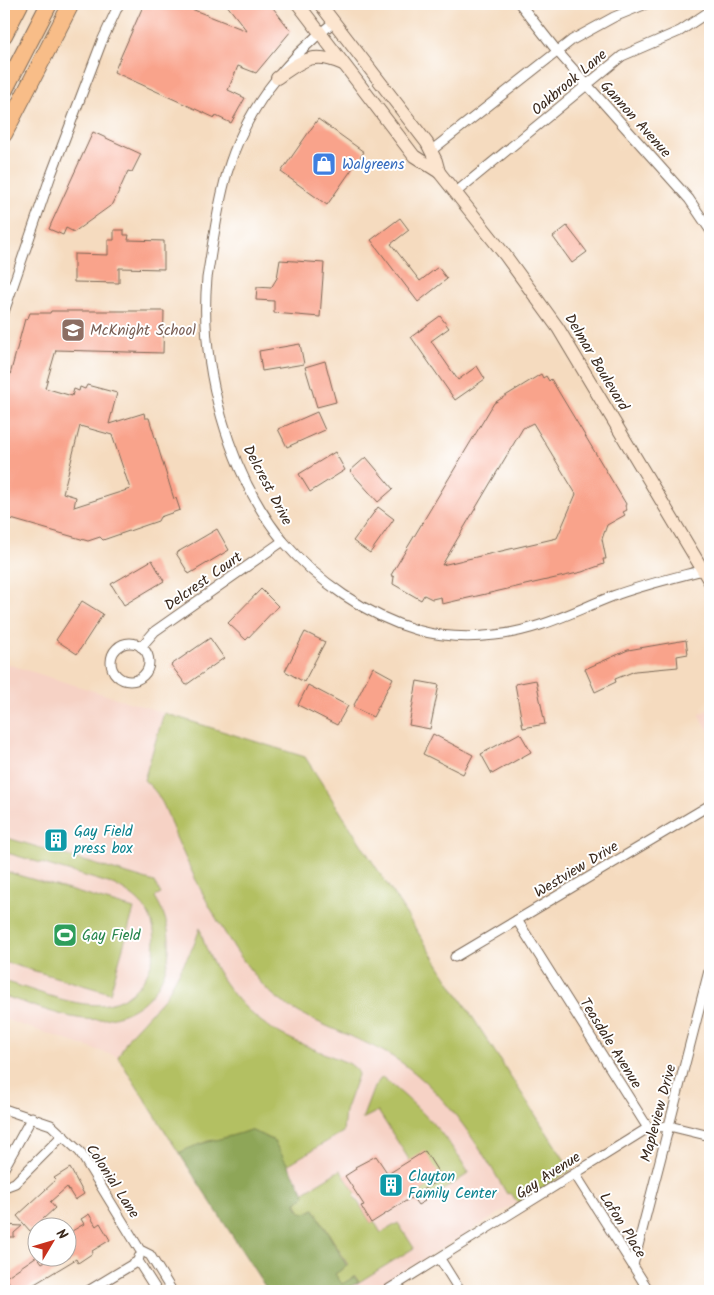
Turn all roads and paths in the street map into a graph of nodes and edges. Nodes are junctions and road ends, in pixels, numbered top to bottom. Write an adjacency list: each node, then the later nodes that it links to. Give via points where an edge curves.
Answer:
1 (20, 4): 12 (highway)
2 (49, 4): 17 (highway)
3 (71, 4): 18 (highway)
4 (119, 4): 23 (street, via 51,174)
5 (298, 4): 11 (main road, Delmar Boulevard)
6 (320, 4): 10 (main road, Delmar Boulevard)
7 (520, 4): 13 (street, Gannon Avenue)
8 (646, 4): 13 (street, Oakbrook Lane, via 597,26)
9 (710, 10): 16 (street, Oakbrook Lane, via 680,31 622,56)
10 (334, 22): 11 (street, Delcrest Drive); 19 (main road, Delmar Boulevard)
11 (320, 33): 14 (main road, Delmar Boulevard); 15 (street, Delcrest Drive)
12 (4, 35)
13 (557, 51): 16 (street, Gannon Avenue); 19 (street, Oakbrook Lane)
14 (343, 64): 15 (main road, via 326,57 314,57); 20 (main road, Delmar Boulevard, via 414,156)
15 (276, 78): 24 (street, Delcrest Drive, via 248,123 228,172 217,216 205,295 210,364 224,426 247,482)
16 (587, 85): 21 (street, Oakbrook Lane); 22 (street, Gannon Avenue, via 689,200)
17 (4, 90)
18 (4, 134)
19 (432, 150): 20 (main road, Delmar Boulevard)
20 (439, 172): 21 (main road, Delmar Boulevard)
21 (455, 193): 25 (main road, Delmar Boulevard, via 558,328)
22 (710, 230)
23 (4, 312)
24 (283, 541): 25 (street, Delcrest Drive, via 330,585 378,614 417,630 458,637 496,635 538,627 650,583); 26 (street, Delcrest Court, via 155,631)
25 (707, 576)
26 (141, 647): 26 (street, via 129,643 113,652 110,665 121,680 134,681 144,675 149,664 146,651)
27 (710, 805): 28 (street, Westview Drive)
28 (517, 920): 29 (street, Westview Drive); 34 (street, Teasdale Avenue)
29 (455, 957)
30 (710, 968): 33 (street, Mapleview Drive)
31 (4, 1109): 32 (street, Colonial Lane)
32 (32, 1118): 35 (street, Colonial Lane, via 51,1125); 37 (street)
33 (669, 1126): 34 (street); 36 (street); 43 (street, Mapleview Drive)
34 (648, 1128): 38 (street, Gay Avenue)
35 (63, 1135): 39 (street, via 15,1183); 40 (street, Colonial Lane, via 80,1152)
36 (710, 1136)
37 (4, 1168)
38 (575, 1174): 41 (street, Gay Avenue); 43 (street, Lafon Place)
39 (4, 1185)
40 (140, 1250): 42 (street); 44 (street, Colonial Lane, via 150,1255)
41 (440, 1259): 48 (street, Gay Avenue); 49 (street)
42 (138, 1261): 45 (street); 46 (street)
43 (633, 1266): 50 (street, Lafon Place)
44 (162, 1276): 45 (street, via 154,1277); 47 (street, Colonial Lane)
45 (155, 1288)
46 (88, 1291)
47 (172, 1291)
48 (386, 1291)
49 (460, 1291)
50 (649, 1291)

